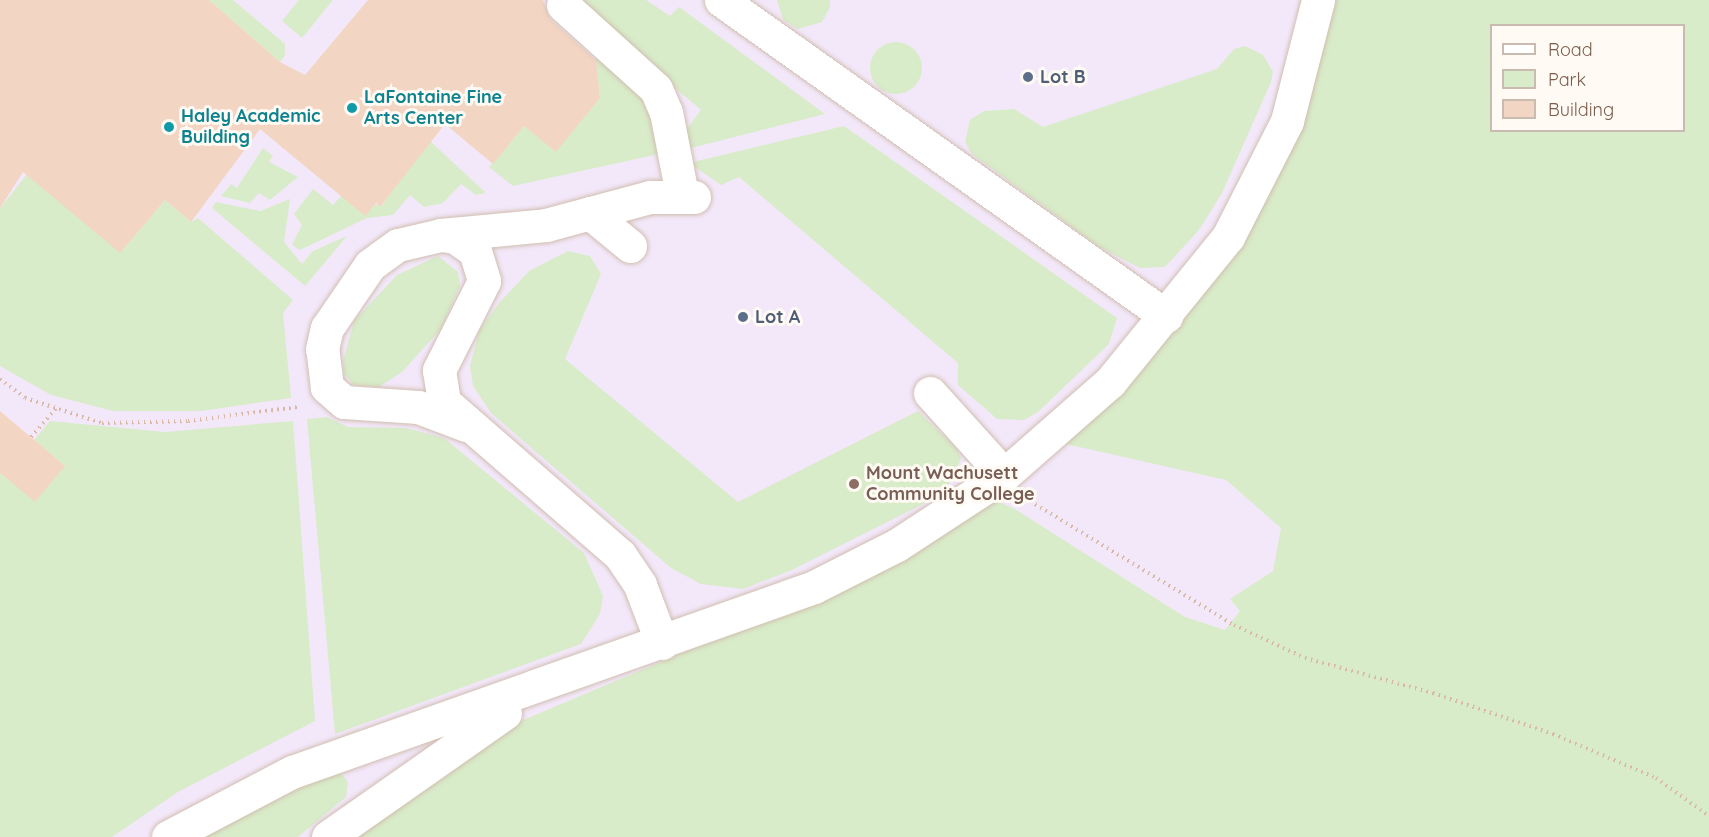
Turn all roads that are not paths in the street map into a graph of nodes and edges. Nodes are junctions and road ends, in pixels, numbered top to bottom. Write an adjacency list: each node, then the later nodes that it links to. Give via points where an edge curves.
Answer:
1 (721, 0): 9 (lane)
2 (1318, 0): 9 (lane, via 1301,80 1270,161 1228,237)
3 (564, 5): 4 (lane, via 656,89 688,195)
4 (590, 213): 5 (lane); 7 (lane)
5 (546, 225): 6 (lane); 8 (lane, via 506,248)
6 (441, 235): 8 (lane, via 455,237 475,251); 12 (lane, via 398,245 370,265 327,328 322,357 327,387 344,402)
7 (630, 246)
8 (484, 280): 10 (lane)
9 (1166, 316): 14 (lane, via 1075,417)
10 (447, 349): 12 (lane, via 403,394); 13 (lane, via 438,388)
11 (930, 393): 14 (lane)
12 (364, 407): 13 (lane, via 418,407)
13 (466, 424): 15 (lane, via 620,555 640,585)
14 (1004, 475): 15 (lane, via 861,565)
15 (662, 643): 16 (lane)
16 (569, 676): 17 (lane, via 292,772); 18 (lane, via 436,756)
17 (168, 837)
18 (328, 837)

